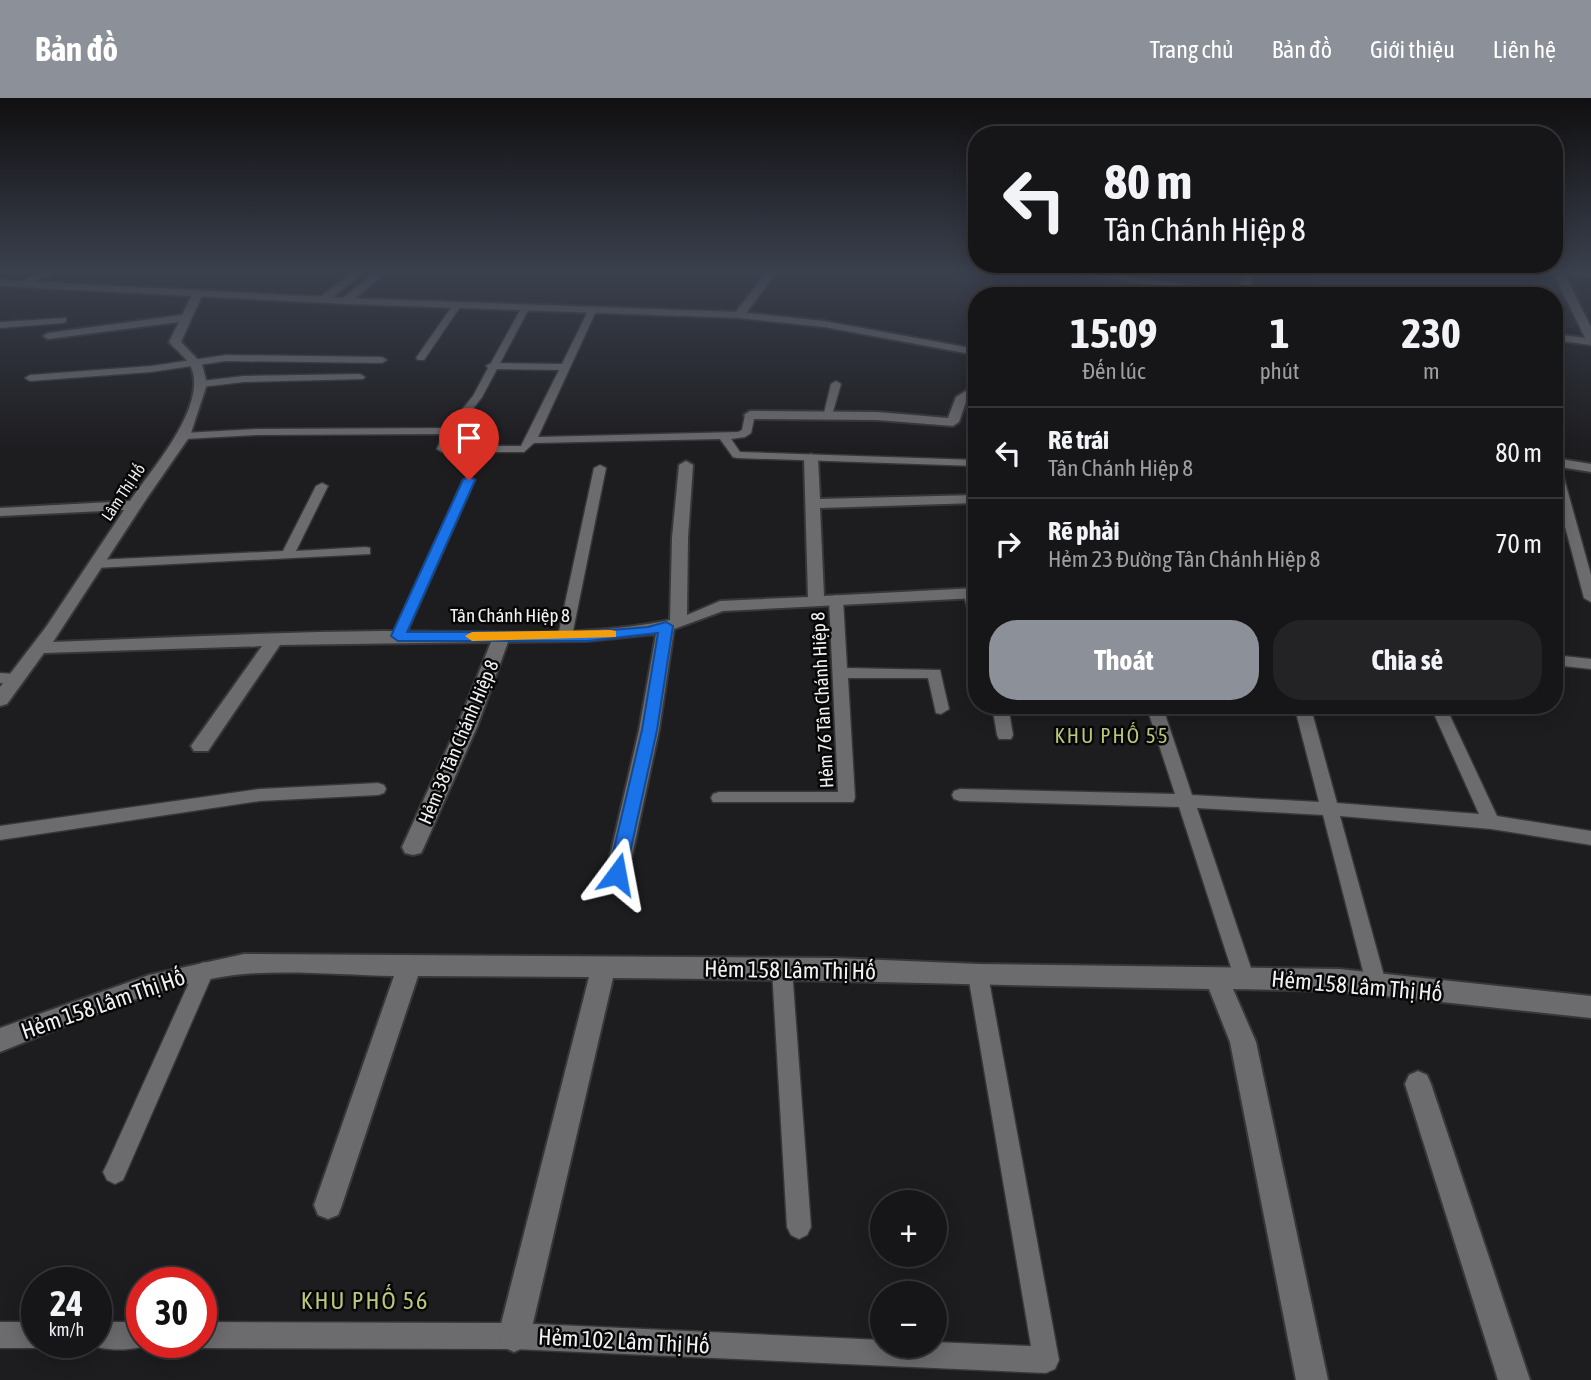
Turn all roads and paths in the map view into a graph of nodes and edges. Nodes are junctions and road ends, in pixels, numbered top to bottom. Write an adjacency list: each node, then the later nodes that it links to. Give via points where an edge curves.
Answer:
1 (80, 332): 7 (street)
2 (180, 332): 13 (street, via 175,342)
3 (439, 332): 11 (lane)
4 (511, 332): 14 (lane)
5 (582, 332): 15 (lane)
6 (866, 332): 10 (street)
7 (48, 336)
8 (1563, 338): 9 (street)
9 (1591, 340)
10 (968, 351)
11 (422, 358)
12 (382, 360): 13 (lane, via 226,358)
13 (196, 364): 17 (lane); 18 (street)
14 (491, 366): 15 (lane); 23 (lane, via 477,397)
15 (566, 367): 26 (lane)
16 (360, 377): 18 (lane)
17 (30, 378)
18 (201, 384): 24 (street, Lâm Thị Hố)
19 (836, 384): 22 (lane)
20 (968, 395): 22 (street, via 960,400 953,422)
21 (750, 415): 22 (street); 25 (lane, via 747,431)
22 (827, 415)
23 (450, 431): 24 (lane); 26 (lane, via 442,449 524,449)
24 (184, 436): 38 (street, Lâm Thị Hố)
25 (723, 436): 26 (lane); 27 (lane, via 737,455)
26 (531, 440)
27 (811, 458): 28 (lane); 37 (street)
28 (968, 463)
29 (1563, 464): 32 (street)
30 (686, 465): 48 (street)
31 (600, 468): 51 (lane)
32 (1591, 468)
33 (469, 480): 49 (lane)
34 (322, 486): 41 (lane)
35 (1563, 490): 42 (lane)
36 (968, 499): 37 (street)
37 (813, 503): 47 (street)
38 (134, 505): 39 (street); 43 (street, Lâm Thị Hố)
39 (0, 512)
40 (366, 551): 41 (lane)
41 (288, 553): 43 (lane)
42 (1586, 560): 45 (lane)
43 (95, 564): 53 (street, Lâm Thị Hố)
44 (968, 593): 46 (street, Tân Chánh Hiệp 8)
45 (1591, 598)
46 (836, 599): 47 (street, Tân Chánh Hiệp 8); 56 (lane, Hẻm 76 Tân Chánh Hiệp 8)
47 (816, 600): 48 (street, Tân Chánh Hiệp 8, via 720,606)
48 (672, 624): 51 (street, Tân Chánh Hiệp 8, via 648,631); 75 (street)
49 (398, 636): 50 (street, Tân Chánh Hiệp 8); 52 (street, Tân Chánh Hiệp 8)
50 (502, 636): 51 (street, Tân Chánh Hiệp 8); 74 (street, Hẻm 38 Tân Chánh Hiệp 8)
51 (565, 636)
52 (275, 639): 53 (street, Tân Chánh Hiệp 8); 65 (street)
53 (39, 648): 57 (street, Lâm Thị Hố)
54 (1563, 661): 55 (lane)
55 (1591, 664)
56 (840, 673): 59 (lane, via 935,673); 68 (lane, Hẻm 76 Tân Chánh Hiệp 8, via 847,798)
57 (8, 679): 58 (street, Lâm Thị Hố)
58 (0, 700)
59 (941, 709)
60 (1002, 714): 64 (lane)
61 (1157, 714): 69 (lane)
62 (1305, 714): 70 (lane)
63 (1441, 714): 71 (lane)
64 (1005, 735)
65 (201, 746)
66 (378, 789): 72 (lane, via 260,795)
67 (960, 795): 69 (lane)
68 (719, 797)
69 (1186, 801): 70 (lane); 81 (lane)
70 (1331, 809): 71 (lane); 82 (lane)
71 (1492, 822): 73 (lane)
72 (0, 833)
73 (1591, 838)
74 (413, 847)
75 (617, 874)
76 (409, 966): 77 (street, Hẻm 158 Lâm Thị Hố); 79 (street, Hẻm 158 Lâm Thị Hố, via 244,964); 87 (street)
77 (604, 967): 78 (street, Hẻm 158 Lâm Thị Hố); 92 (street)
78 (782, 969): 80 (street, Hẻm 158 Lâm Thị Hố); 88 (lane)
79 (204, 971): 84 (street, Hẻm 158 Lâm Thị Hố, via 129,990); 86 (lane)
80 (978, 975): 81 (street, Hẻm 158 Lâm Thị Hố); 92 (lane, Hẻm 102 Lâm Thị Hố, via 1046,1360)
81 (1230, 977): 82 (street, Hẻm 158 Lâm Thị Hố); 93 (street)
82 (1376, 983): 83 (street, Hẻm 158 Lâm Thị Hố)
83 (1591, 1007)
84 (0, 1040)
85 (1418, 1084): 94 (street)
86 (115, 1172)
87 (328, 1205)
88 (799, 1227)
89 (0, 1335): 90 (lane)
90 (21, 1335)
91 (217, 1335): 92 (lane, Hẻm 102 Lâm Thị Hố)
92 (513, 1336)
93 (1312, 1380)
94 (1514, 1380)

